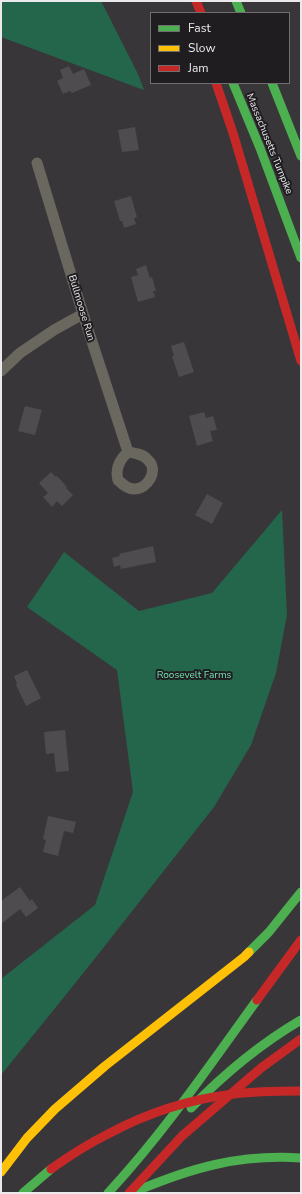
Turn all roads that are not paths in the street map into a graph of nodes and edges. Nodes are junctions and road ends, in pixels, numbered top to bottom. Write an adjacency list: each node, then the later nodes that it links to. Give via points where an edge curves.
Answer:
1 (196, 1): 3 (highway)
2 (236, 1): 4 (highway)
3 (201, 12)
4 (241, 12)
5 (216, 84): 14 (highway)
6 (232, 84): 12 (highway, Massachusetts Turnpike, via 260,148)
7 (272, 84): 10 (highway)
8 (279, 84): 9 (highway)
9 (293, 111)
10 (301, 156)
11 (37, 163): 13 (street, Bullmoose Run)
12 (301, 258)
13 (83, 314): 15 (street, via 20,353); 16 (street, Bullmoose Run)
14 (301, 361)
15 (1, 371)
16 (128, 452)
17 (301, 892): 23 (highway, via 269,932 244,957 105,1066 55,1109)
18 (301, 940): 24 (highway, via 189,1093)
19 (301, 1020): 24 (highway, via 268,1040 222,1076)
20 (301, 1039): 27 (highway, via 261,1068 182,1136)
21 (301, 1091): 25 (highway, bridge, via 269,1091 206,1098 135,1120 74,1152)
22 (301, 1158): 27 (highway, via 247,1158 221,1163 160,1181)
23 (1, 1172)
24 (124, 1176): 26 (highway)
25 (23, 1193)
26 (108, 1193)
27 (131, 1193)

